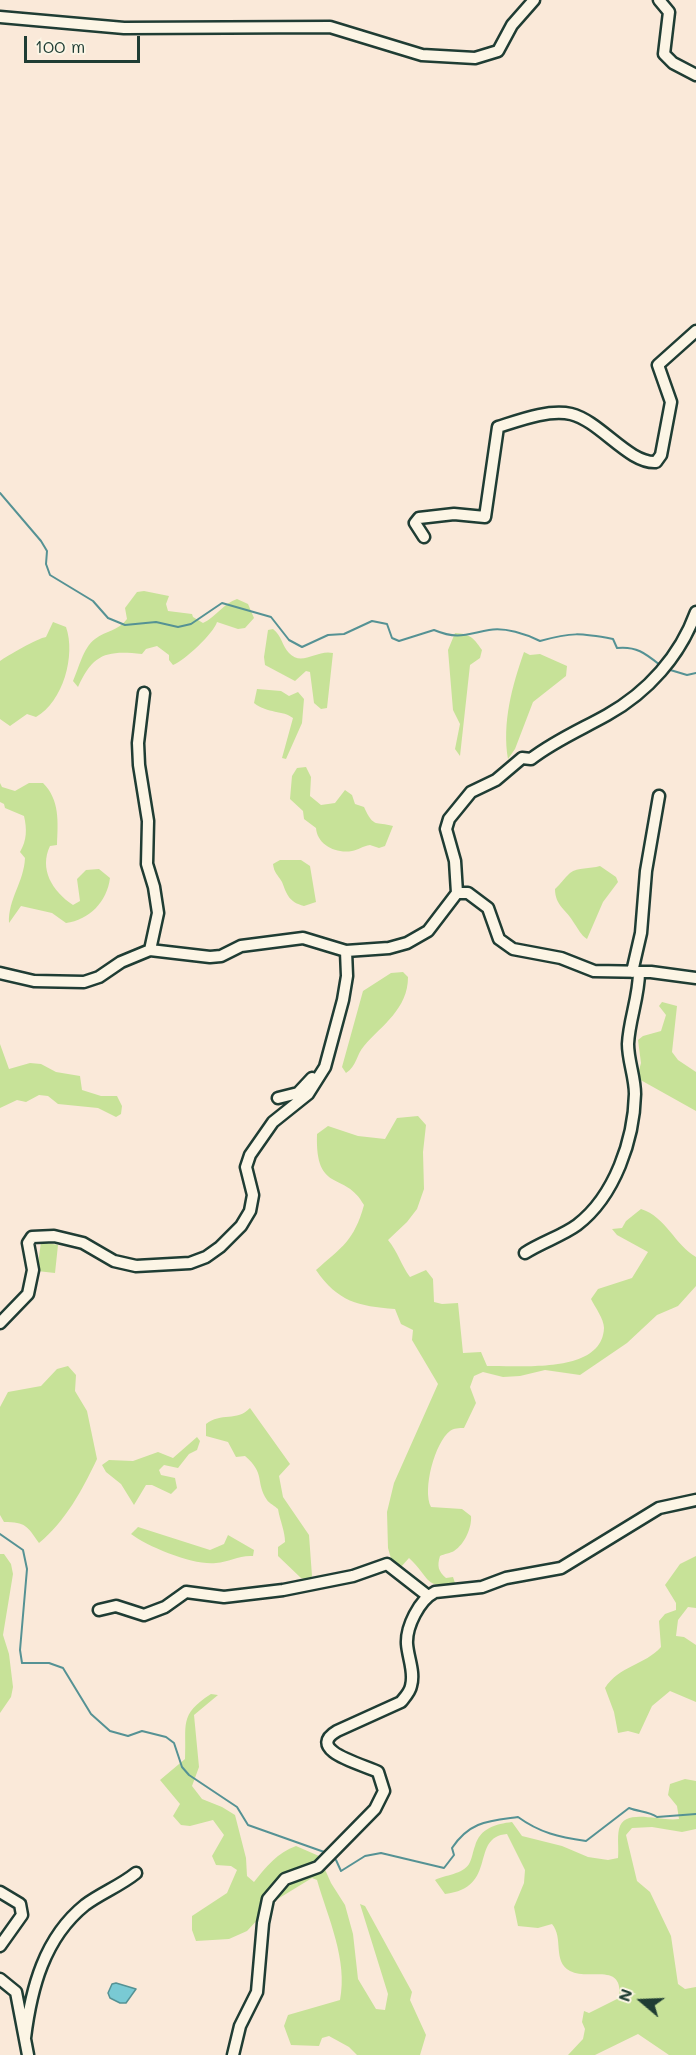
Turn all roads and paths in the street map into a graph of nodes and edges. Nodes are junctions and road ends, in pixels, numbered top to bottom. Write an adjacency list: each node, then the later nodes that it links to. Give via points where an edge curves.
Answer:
1 (534, 0): 3 (street, via 498,51 475,58 422,55 330,27 124,28)
2 (658, 0): 4 (street, via 669,12 664,54)
3 (0, 17)
4 (696, 75)
5 (696, 331): 6 (street, via 658,365 671,402 661,455 656,462 644,460 587,420 572,414 546,414 498,427 485,517 454,514 418,518 415,523)
6 (424, 537)
7 (696, 612): 10 (street, via 682,643 654,681 611,713 531,759 522,758 496,780 471,792 449,819 446,829 455,861)
8 (144, 693): 11 (street, via 138,754 148,821 147,864 158,913)
9 (659, 795): 13 (street, via 646,871)
10 (457, 893): 12 (street, via 436,923 421,936 389,948); 13 (street, via 468,893 482,902 492,916 499,939 513,949 561,958 594,971)
11 (150, 950): 12 (street, via 210,957 241,946 303,938); 14 (street, via 84,982 34,981)
12 (345, 951): 16 (street, via 316,1071 298,1093); 18 (street, via 347,976 343,1000 325,1067 308,1094 273,1122 250,1155 246,1167 253,1190 252,1202 242,1226 206,1257 171,1265 125,1265 83,1243 54,1236 32,1237 27,1243 33,1270 28,1294)
13 (636, 972): 15 (street); 17 (street, via 637,999 628,1041 634,1113 620,1162 587,1216 572,1229)
14 (0, 973)
15 (696, 978)
16 (278, 1098)
17 (525, 1253)
18 (0, 1323)
19 (696, 1500): 20 (street, via 659,1508 561,1568)
20 (428, 1596): 21 (street, via 387,1564 353,1576 283,1590 224,1597 186,1592 144,1616 116,1606); 28 (street, via 413,1619 407,1641 412,1680 407,1695 401,1702 337,1731 330,1738 329,1745 336,1755 378,1772 383,1784 381,1800 318,1868 285,1879 268,1899 257,1992 240,2026)
21 (99, 1610)
22 (136, 1873): 26 (street, via 83,1907 56,1940 40,1967)
23 (0, 1892): 24 (street, via 20,1904 22,1915)
24 (0, 1946)
25 (0, 1979): 26 (street, via 16,1992)
26 (25, 2038): 27 (street)
27 (28, 2055)
28 (233, 2055)

